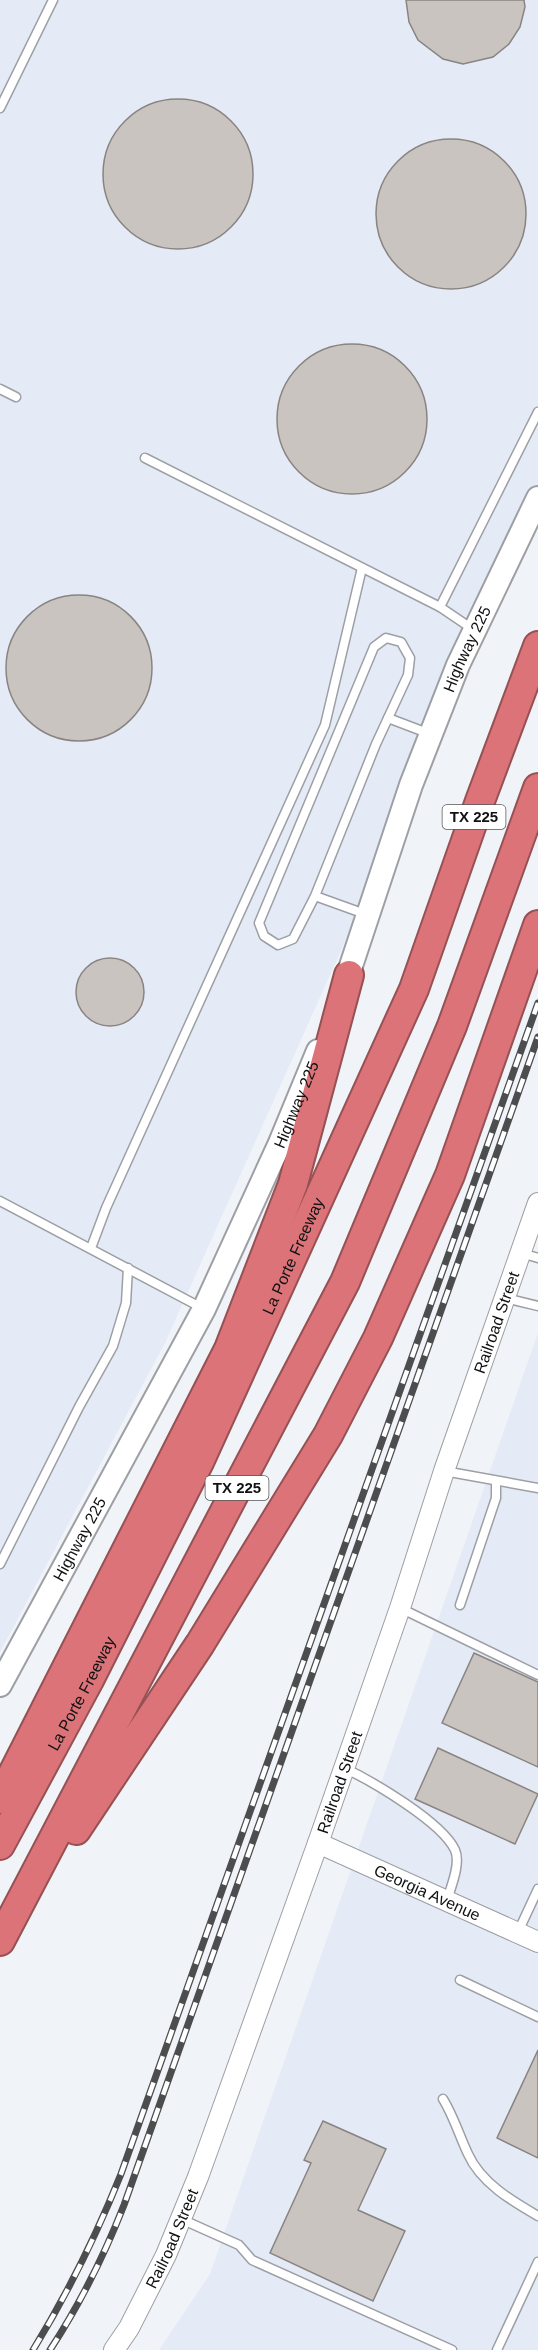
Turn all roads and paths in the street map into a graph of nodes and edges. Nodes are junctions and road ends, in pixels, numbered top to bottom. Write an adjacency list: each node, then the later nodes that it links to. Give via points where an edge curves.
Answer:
1 (53, 0): 2 (lane)
2 (0, 108)
3 (0, 389): 4 (lane)
4 (16, 397)
5 (538, 412): 9 (lane)
6 (145, 458): 8 (lane)
7 (538, 498): 10 (main road, Highway 225)
8 (362, 568): 9 (lane); 21 (lane, via 325,725)
9 (440, 607): 10 (lane)
10 (475, 630): 13 (main road, Highway 225)
11 (538, 646): 38 (highway, La Porte Freeway / TX 225, via 414,989 200,1460)
12 (388, 718): 13 (lane); 15 (lane); 15 (lane, via 408,675 410,658 401,642 386,638 374,647 259,923 264,936 278,945 293,939)
13 (431, 734): 16 (main road, Highway 225)
14 (538, 788): 43 (highway, TX 225, via 452,1026 345,1282)
15 (315, 896): 16 (lane)
16 (369, 915): 18 (main road, Highway 225)
17 (538, 925): 43 (highway, via 450,1175 378,1338 333,1425 200,1644)
18 (350, 975): 26 (main road, Highway 225, via 280,1143); 36 (highway, via 292,1184 229,1349)
19 (0, 1202): 21 (lane)
20 (538, 1203): 22 (street, Railroad Street)
21 (91, 1248): 23 (lane)
22 (530, 1255): 24 (street, Railroad Street)
23 (128, 1268): 26 (lane); 30 (lane, via 126,1303 113,1346)
24 (505, 1298): 25 (lane); 27 (street, Railroad Street)
25 (538, 1306)
26 (204, 1309): 34 (main road, Highway 225)
27 (444, 1471): 28 (lane); 32 (street, Railroad Street)
28 (496, 1481): 29 (lane); 31 (lane, via 496,1497)
29 (538, 1488)
30 (0, 1564)
31 (460, 1605)
32 (400, 1608): 33 (lane); 35 (street, Railroad Street)
33 (538, 1676)
34 (0, 1685)
35 (344, 1768): 37 (street, Railroad Street); 40 (lane, via 378,1785 443,1834 456,1852)
36 (0, 1799)
37 (318, 1843): 40 (street, Georgia Avenue); 48 (street, Railroad Street)
38 (0, 1845)
39 (538, 1889): 41 (lane)
40 (447, 1901): 41 (street, Georgia Avenue)
41 (518, 1932): 42 (street, Georgia Avenue)
42 (538, 1941)
43 (0, 1942)
44 (460, 1980): 45 (lane)
45 (538, 2017)
46 (443, 2099): 47 (lane, via 459,2126 469,2156 488,2182)
47 (538, 2216)
48 (181, 2219): 50 (street, Railroad Street, via 129,2328); 51 (lane, via 239,2246 252,2260)
49 (538, 2262): 52 (lane)
50 (114, 2350)
51 (452, 2350)
52 (497, 2350)

